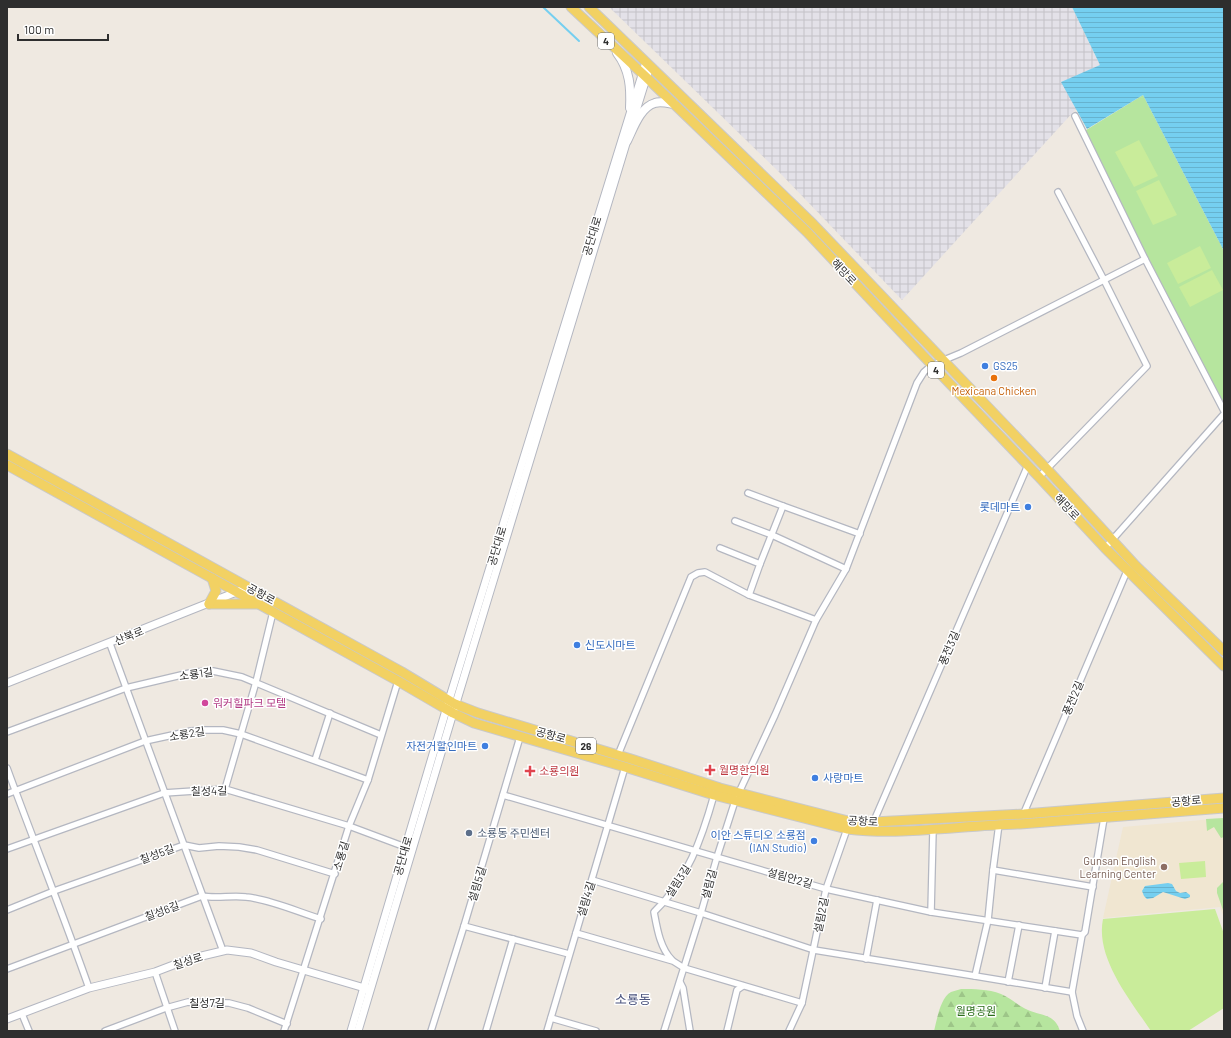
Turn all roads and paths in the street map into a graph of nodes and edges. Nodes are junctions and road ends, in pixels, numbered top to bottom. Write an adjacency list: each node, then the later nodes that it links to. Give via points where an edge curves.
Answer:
1 (571, 7): 3 (main road, 해망로 / 4)
2 (589, 7): 4 (main road, 해망로 / 4)
3 (613, 48): 5 (main road, 해망로 / 4); 7 (main road, via 622,59 630,78)
4 (648, 64): 5 (street, 공단대로); 13 (main road, 해망로 / 4, via 813,224)
5 (644, 75): 6 (main road, 해망로 / 4); 7 (street, 공단대로); 9 (street, 공단대로)
6 (674, 104): 9 (main road, via 654,103 648,107 641,114); 14 (main road, 해망로 / 4, via 807,232)
7 (630, 108): 47 (street, 공단대로)
8 (1075, 116): 11 (street)
9 (626, 142): 47 (street, 공단대로)
10 (1058, 192): 12 (street)
11 (1145, 259): 12 (street); 15 (street)
12 (1104, 280): 13 (street); 19 (street, via 1147,366)
13 (943, 360): 14 (street); 19 (main road, 해망로 / 4)
14 (932, 365): 18 (main road, 해망로 / 4); 24 (street, 설림길, via 917,383)
15 (1224, 413): 26 (street)
16 (7, 454): 33 (main road, 공항로 / 26)
17 (7, 465): 32 (main road, 공항로 / 26)
18 (1028, 465): 20 (main road, 해망로 / 4); 70 (street, 풍전3길)
19 (1047, 469): 20 (street); 26 (main road, 해망로 / 4)
20 (1039, 477): 28 (main road, 해망로 / 4)
21 (748, 493): 22 (street)
22 (784, 506): 24 (street); 25 (street)
23 (735, 521): 25 (street)
24 (860, 534): 30 (street, 설림길)
25 (772, 535): 29 (street); 30 (street)
26 (1112, 540): 28 (street); 41 (main road, 해망로 / 4)
27 (720, 548): 29 (street)
28 (1105, 548): 31 (main road, 해망로 / 4)
29 (760, 564): 35 (street)
30 (846, 569): 39 (street, 설림길)
31 (1127, 571): 42 (main road, 해망로 / 4); 68 (street, 풍전2길)
32 (212, 578): 34 (main road, 공항로 / 26); 36 (main road, via 216,591)
33 (250, 588): 34 (street, 산북로); 47 (main road, 공항로 / 26, via 396,668)
34 (239, 593): 36 (street, 산북로); 37 (main road, 공항로 / 26)
35 (749, 595): 39 (street); 54 (street, via 705,572 692,577)
36 (210, 604): 37 (main road); 40 (street, 산북로)
37 (260, 604): 38 (main road, 공항로 / 26)
38 (273, 612): 43 (main road, 공항로 / 26); 44 (street)
39 (816, 620): 65 (street, 설림길)
40 (110, 644): 45 (street, 산북로); 46 (street)
41 (1224, 651)
42 (1224, 666)
43 (398, 681): 47 (main road, 공항로 / 26); 51 (street, 소룡길)
44 (256, 682): 46 (street, 소룡1길, via 212,671 194,672); 48 (street, 소룡1길); 50 (street)
45 (7, 684)
46 (126, 688): 49 (street, 소룡1길); 53 (street)
47 (451, 706): 52 (main road, 공항로 / 26, via 474,722); 54 (main road, 공항로 / 26); 81 (street, 공단대로)
48 (330, 714): 51 (street, 소룡1길); 55 (street)
49 (7, 732)
50 (241, 734): 53 (street, 소룡2길, via 223,730 191,731); 55 (street, 소룡2길); 59 (street)
51 (381, 735): 58 (street, 소룡길)
52 (520, 737): 56 (main road, 공항로 / 26); 63 (street, 설림5길)
53 (145, 741): 60 (street, 소룡2길); 61 (street)
54 (618, 755): 65 (main road, 공항로 / 26)
55 (315, 760): 58 (street, 소룡2길)
56 (625, 767): 64 (main road, 공항로 / 26); 73 (street, 설림4길)
57 (7, 768): 60 (street)
58 (368, 780): 74 (street, 소룡길)
59 (225, 789): 61 (street, 칠성4길); 74 (street, 칠성4길)
60 (15, 791): 62 (street, 소룡2길); 78 (street)
61 (164, 793): 78 (street, 칠성4길); 79 (street)
62 (7, 794)
63 (503, 795): 73 (street, 설림안2길); 99 (street, 설림5길)
64 (714, 795): 65 (main road, 공항로 / 26); 82 (street, 설림3길)
65 (737, 797): 70 (main road, 공항로 / 26, via 852,822); 75 (main road, 공항로 / 26); 83 (street, 설림길)
66 (1224, 798): 68 (main road, 공항로 / 26)
67 (1224, 808): 69 (main road, 공항로 / 26)
68 (1024, 814): 70 (main road, 공항로 / 26); 72 (street, 풍전2길)
69 (1104, 818): 72 (main road, 공항로 / 26); 87 (street)
70 (874, 822): 77 (street, 풍전3길)
71 (1000, 824): 72 (main road, 공항로 / 26); 76 (main road, 공항로 / 26); 84 (street)
72 (1020, 824)
73 (608, 825): 82 (street, 설림안2길); 86 (street, 설림4길)
74 (350, 826): 81 (street, 칠성4길); 85 (street, 소룡길)
75 (847, 829): 77 (main road, 공항로 / 26); 88 (street, 설림2길)
76 (933, 830): 77 (main road, 공항로 / 26); 94 (street)
77 (869, 832)
78 (33, 839): 80 (street, 칠성4길); 89 (street)
79 (184, 845): 85 (street, 칠성5길, via 257,850); 89 (street, 칠성5길); 90 (street)
80 (7, 849)
81 (408, 849): 120 (street, 공단대로)
82 (696, 850): 83 (street, 설림안2길); 92 (street, 설림3길, via 682,879)
83 (717, 857): 88 (street, 설림안2길); 95 (street, 설림길)
84 (993, 870): 87 (street); 97 (street)
85 (335, 874): 96 (street, 소룡길)
86 (592, 880): 92 (street); 101 (street, 설림4길)
87 (1092, 887): 102 (street, via 1085,932)
88 (826, 889): 91 (street, 설림안2길); 105 (street, 설림2길)
89 (54, 892): 93 (street, 칠성5길); 104 (street)
90 (202, 896): 96 (street, 칠성6길, via 246,897); 104 (street, 칠성6길); 106 (street)
91 (877, 900): 94 (street, 설림안2길); 108 (street)
92 (664, 902): 95 (street); 109 (street, 설림3길, via 654,912 660,938)
93 (7, 910)
94 (931, 912): 97 (street, 설림안2길)
95 (701, 913): 105 (street); 110 (street, 설림길)
96 (321, 919): 112 (street, 소룡길)
97 (988, 920): 98 (street, 설림안2길); 114 (street)
98 (1020, 925): 100 (street, 설림안2길); 116 (street)
99 (464, 926): 103 (street); 134 (street, 설림5길)
100 (1055, 931): 102 (street, 설림안2길); 119 (street)
101 (576, 933): 107 (street, 설림4길); 109 (street)
102 (1082, 935): 121 (street)
103 (513, 940): 107 (street); 135 (street)
104 (74, 944): 111 (street, 칠성6길); 118 (street)
105 (814, 950): 108 (street); 122 (street, 설림2길)
106 (223, 951): 112 (street, 칠성로, via 251,953); 113 (street, 칠성로, via 189,959)
107 (570, 954): 125 (street, 설림4길)
108 (866, 959): 114 (street)
109 (673, 961): 110 (street)
110 (684, 968): 115 (street, 설림길); 117 (street)
111 (7, 969)
112 (304, 970): 120 (street, 칠성로); 127 (street, 소룡길)
113 (155, 972): 118 (street, 칠성로); 123 (street)
114 (976, 976): 116 (street)
115 (680, 982): 138 (street, 설림길); 139 (street)
116 (1008, 982): 119 (street)
117 (743, 986): 122 (street); 140 (street, via 737,990)
118 (89, 988): 124 (street, 칠성로)
119 (1045, 988): 121 (street)
120 (367, 989): 132 (street, 공단대로); 133 (street, 공단대로)
121 (1072, 992): 142 (street)
122 (802, 1003): 141 (street, 설림2길)
123 (166, 1008): 127 (street, 칠성7길, via 188,1002 229,1003); 129 (street, 칠성7길); 130 (street)
124 (22, 1014): 126 (street, 칠성로); 128 (street)
125 (551, 1018): 136 (street, 설림4길); 137 (street)
126 (7, 1019)
127 (286, 1024): 131 (street, 소룡길)
128 (29, 1031)
129 (105, 1031)
130 (175, 1031)
131 (284, 1031)
132 (351, 1031)
133 (358, 1031)
134 (431, 1031)
135 (486, 1031)
136 (547, 1031)
137 (596, 1031)
138 (664, 1031)
139 (690, 1031)
140 (727, 1031)
141 (790, 1031)
142 (1083, 1031)

